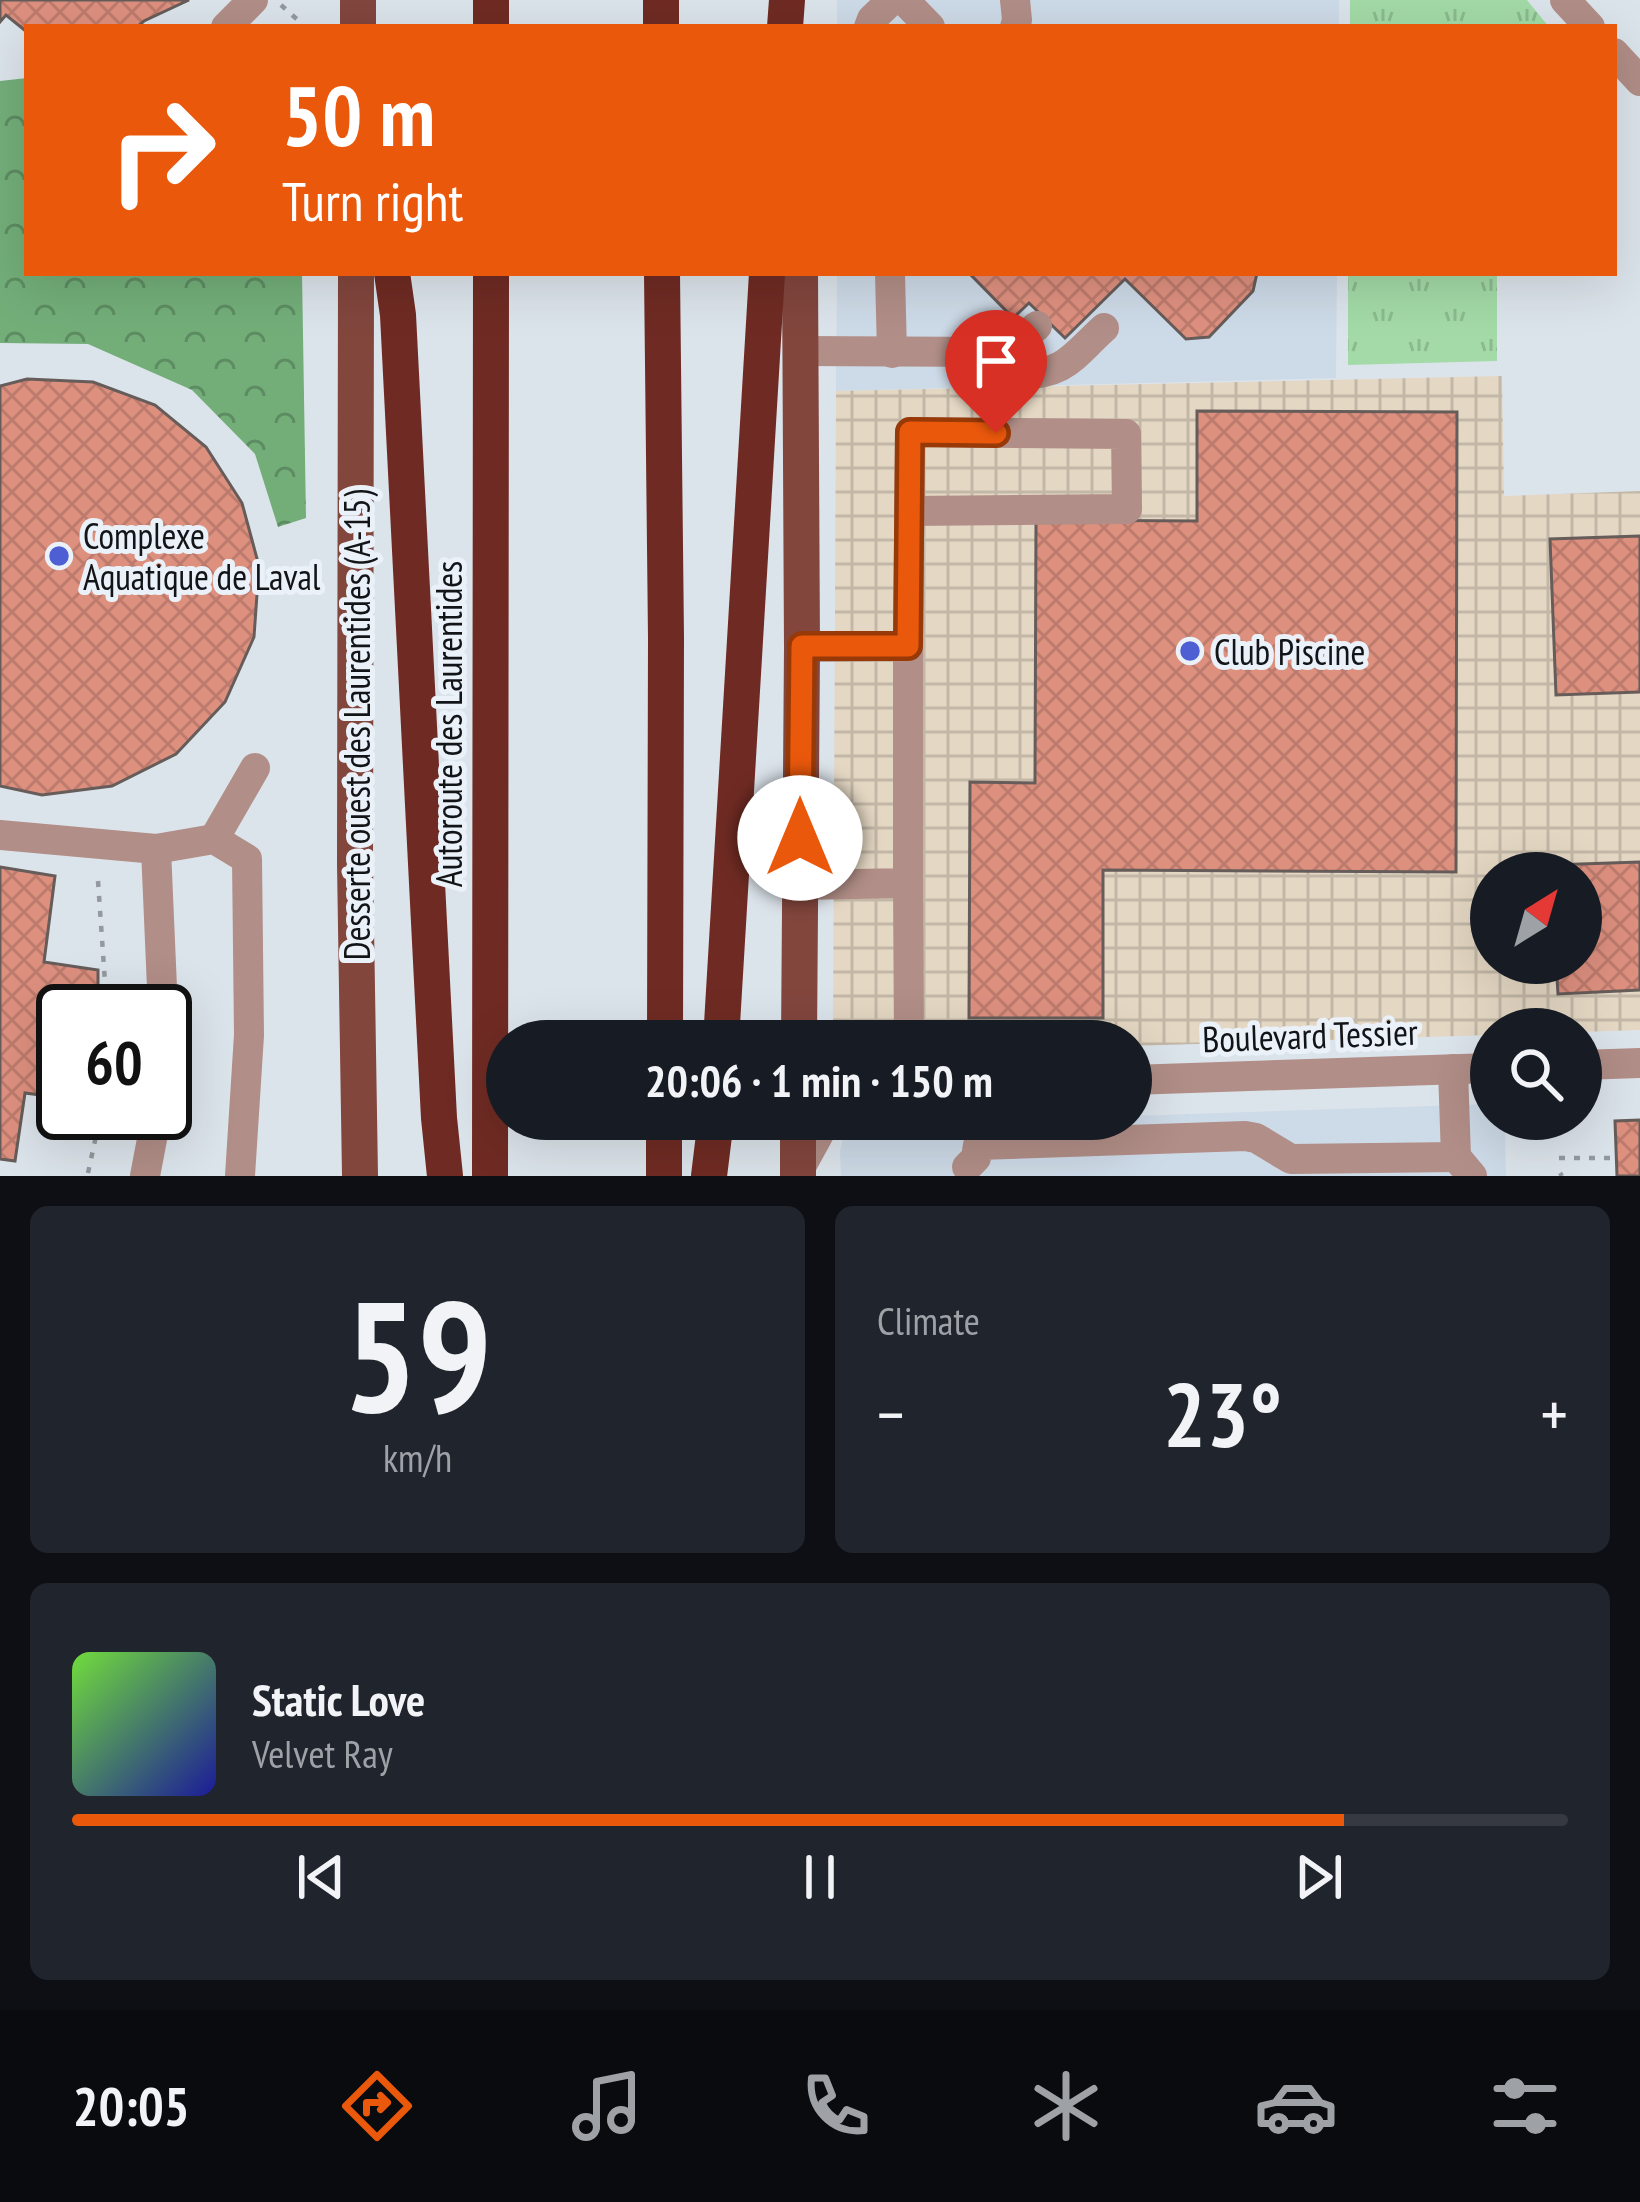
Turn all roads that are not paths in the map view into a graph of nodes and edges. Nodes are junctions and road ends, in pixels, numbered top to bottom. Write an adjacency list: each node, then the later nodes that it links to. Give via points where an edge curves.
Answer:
1 (253, 0): 5 (street)
2 (892, 0): 6 (street)
3 (904, 0): 7 (street)
4 (1565, 0): 8 (street)
5 (229, 24)
6 (870, 24)
7 (927, 24)
8 (1587, 24)
9 (1617, 56): 10 (street)
10 (1640, 81)
11 (356, 276): 52 (main road, Desserte ouest des Laurentides (A-15))
12 (392, 276): 53 (highway)
13 (491, 276): 54 (highway, Autoroute des Laurentides)
14 (662, 276): 33 (highway)
15 (766, 276): 34 (highway)
16 (800, 276): 20 (main road)
17 (890, 276): 21 (street)
18 (1037, 326): 22 (street)
19 (1104, 328): 22 (street, via 1043,374 1019,375)
20 (800, 351): 21 (street); 24 (main road)
21 (892, 352): 22 (street)
22 (997, 352)
23 (909, 511): 23 (street, via 910,432 1126,434 1127,509); 25 (street)
24 (802, 646): 25 (street); 31 (main road)
25 (908, 646): 30 (street)
26 (256, 769): 28 (street)
27 (0, 836): 29 (street)
28 (214, 839): 29 (street); 51 (street, via 247,859)
29 (156, 849): 32 (street)
30 (908, 883): 31 (street); 36 (street)
31 (800, 885): 35 (main road)
32 (162, 984)
33 (665, 1020)
34 (722, 1020)
35 (802, 1020)
36 (909, 1020)
37 (1640, 1063): 38 (street)
38 (1602, 1064)
39 (1470, 1069): 40 (street, Boulevard Tessier)
40 (1453, 1070): 41 (street, Boulevard Tessier); 48 (street)
41 (1152, 1079)
42 (152, 1140): 50 (street)
43 (664, 1140): 55 (highway)
44 (713, 1140): 56 (highway)
45 (798, 1140): 49 (main road)
46 (816, 1140): 49 (street)
47 (975, 1144): 48 (street, via 1245,1136 1291,1159)
48 (1464, 1167)
49 (798, 1174)
50 (146, 1176)
51 (240, 1176)
52 (360, 1176)
53 (445, 1176)
54 (490, 1176)
55 (664, 1176)
56 (709, 1176)

